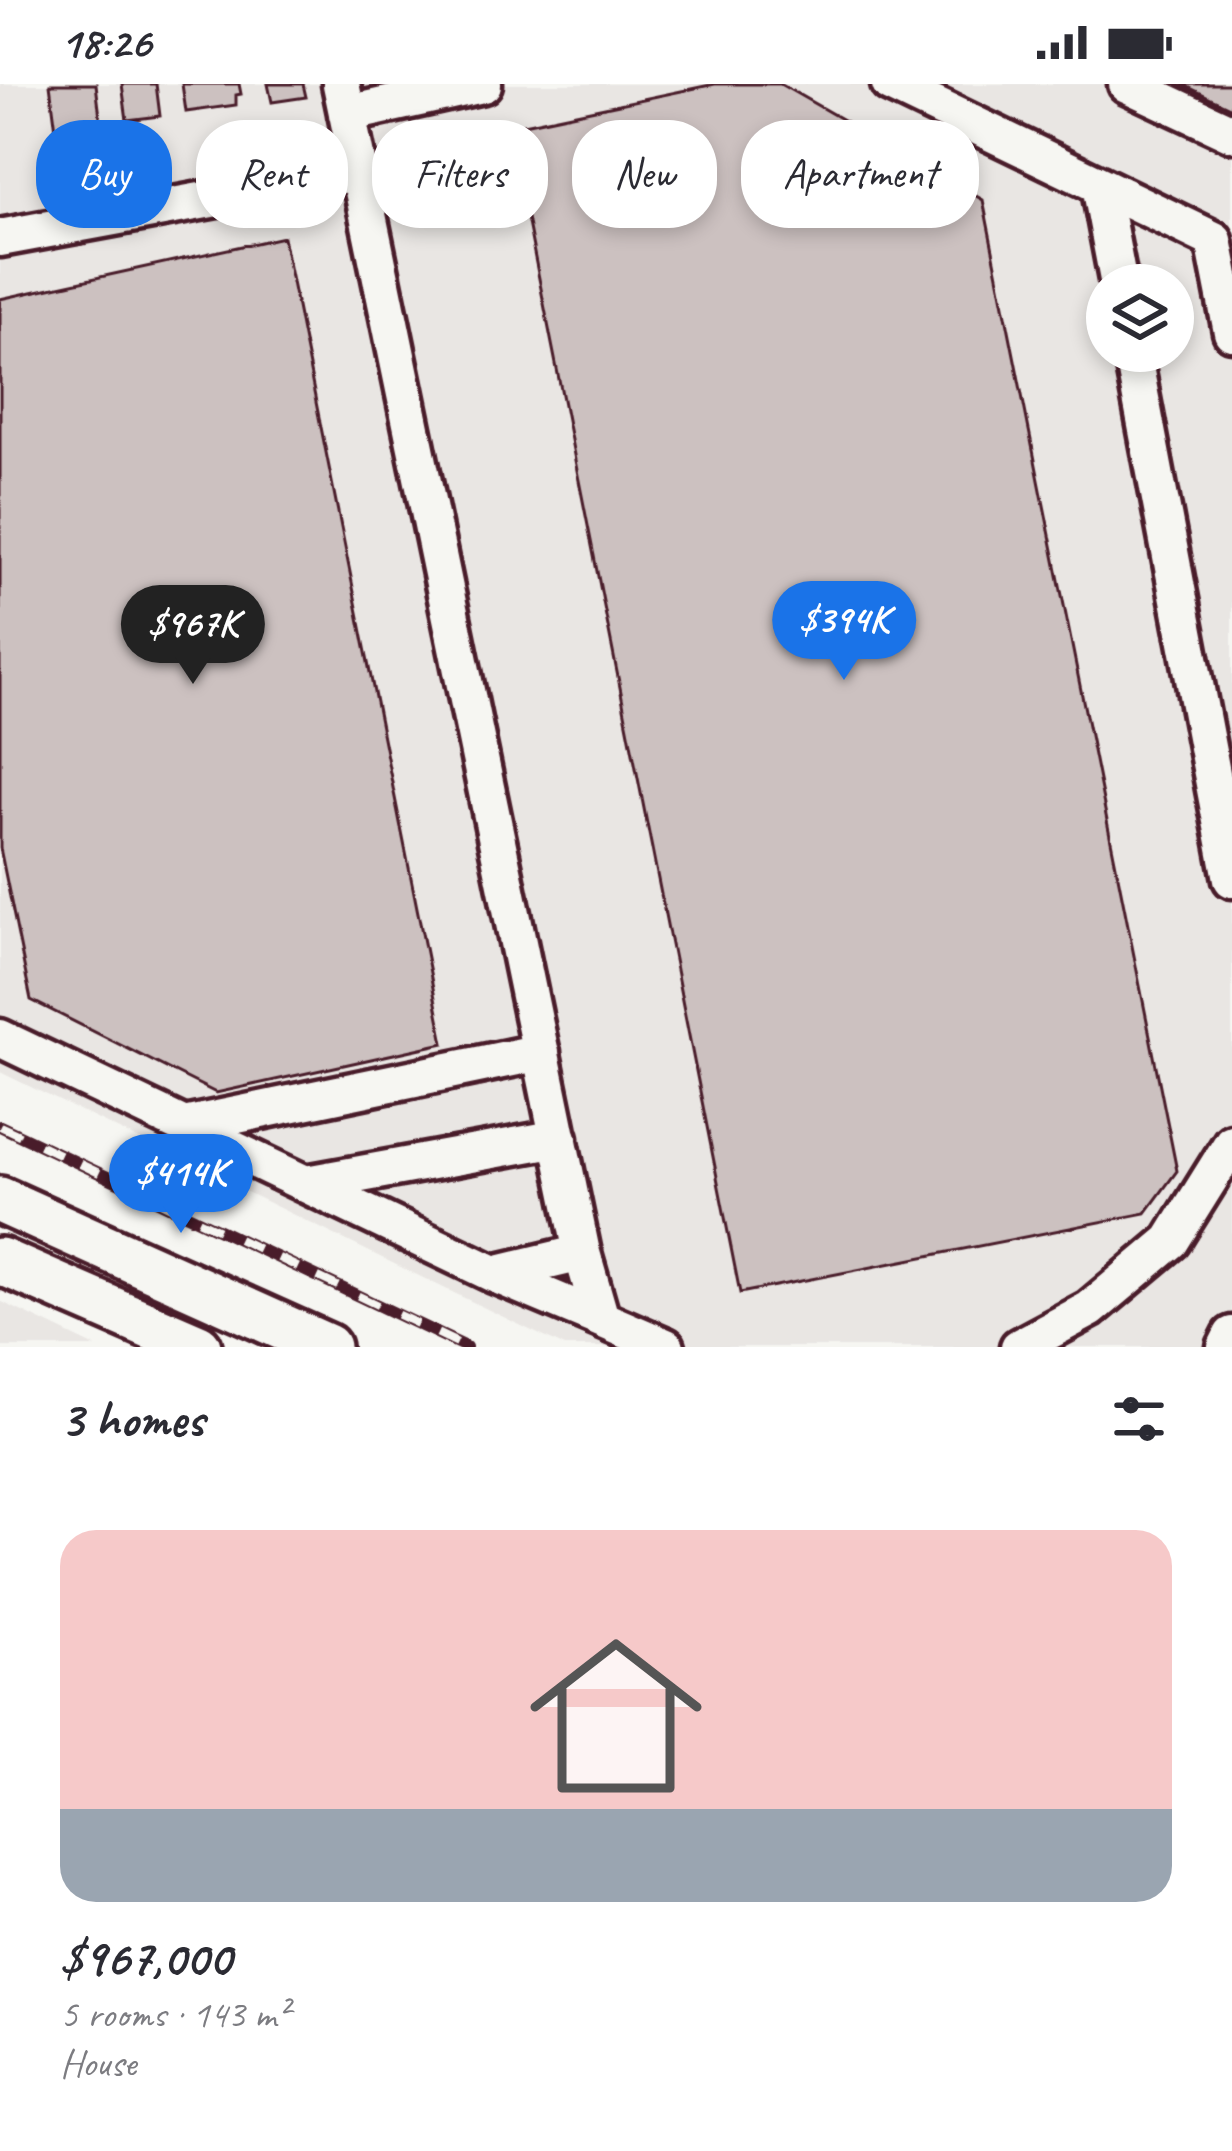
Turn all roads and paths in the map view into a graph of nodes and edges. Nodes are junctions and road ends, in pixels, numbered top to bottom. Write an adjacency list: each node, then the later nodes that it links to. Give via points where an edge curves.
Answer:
1 (483, 84): 4 (lane)
2 (890, 84): 7 (lane)
3 (1126, 84): 5 (lane)
4 (344, 99): 6 (lane)
5 (1232, 133)
6 (358, 172): 8 (lane); 14 (lane)
7 (1100, 185): 9 (lane); 10 (lane, via 1214,240)
8 (0, 238)
9 (1115, 264)
10 (1232, 332)
11 (1136, 372): 12 (lane)
12 (1232, 879)
13 (0, 1038): 15 (lane)
14 (541, 1052): 15 (lane); 16 (lane)
15 (184, 1126): 18 (lane)
16 (559, 1138): 18 (lane); 20 (lane)
17 (1232, 1143): 28 (lane, via 1171,1241 1090,1310)
18 (306, 1184): 22 (lane)
19 (6, 1218): 26 (main road)
20 (582, 1252): 22 (lane); 23 (lane)
21 (0, 1262): 25 (main road)
22 (494, 1274): 23 (lane)
23 (601, 1319): 27 (lane)
24 (1232, 1335): 29 (lane)
25 (198, 1347)
26 (327, 1347)
27 (666, 1347)
28 (1019, 1347)
29 (1226, 1347)

